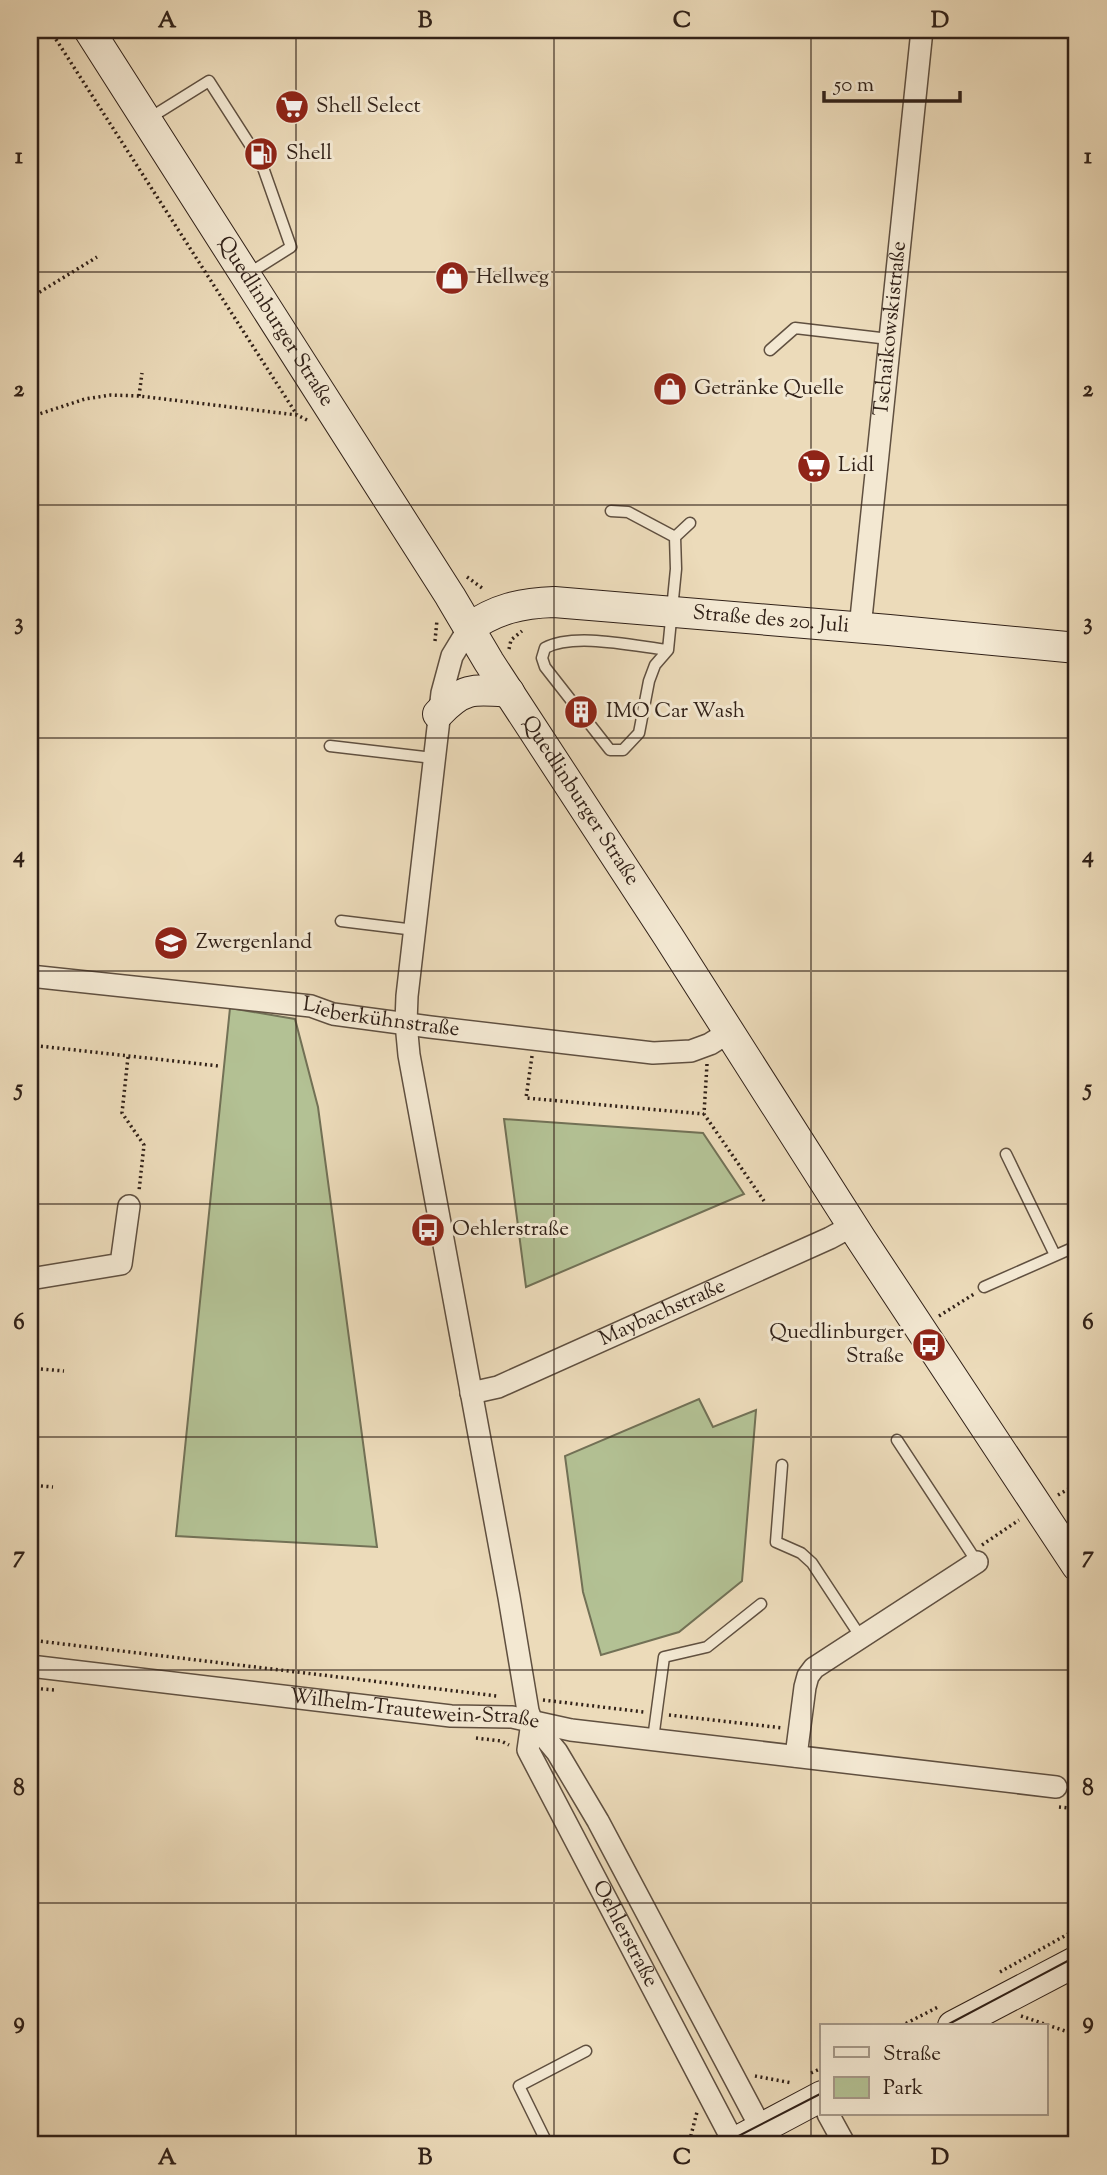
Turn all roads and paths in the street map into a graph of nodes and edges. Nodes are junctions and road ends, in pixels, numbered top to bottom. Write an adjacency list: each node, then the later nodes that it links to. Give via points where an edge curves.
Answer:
1 (50, 30): 11 (path, via 297,415)
2 (89, 30): 4 (main road, Quedlinburger Straße)
3 (922, 30): 8 (street, Tschaikowskistraße)
4 (146, 120): 6 (main road, Quedlinburger Straße); 6 (lane, via 209,81 261,162 291,247)
5 (97, 257): 7 (path)
6 (246, 276): 17 (main road, Quedlinburger Straße)
7 (30, 298)
8 (888, 339): 9 (lane, via 795,328); 18 (street, Tschaikowskistraße)
9 (770, 350)
10 (142, 373): 11 (path)
11 (139, 396): 12 (path, via 85,400)
12 (30, 417)
13 (611, 510): 15 (lane, via 628,512)
14 (690, 523): 15 (lane)
15 (675, 537): 16 (lane)
16 (672, 612): 17 (main road, Straße des 20. Juli, via 532,602 496,611); 18 (main road, Straße des 20. Juli); 20 (lane)
17 (469, 628): 21 (main road, Quedlinburger Straße); 22 (street, Oehlerstraße, via 452,656)
18 (860, 628): 19 (main road, Straße des 20. Juli)
19 (1077, 648)
20 (668, 650): 20 (lane, via 572,640 545,648 542,658 610,751 623,750 639,733 649,681)
21 (509, 692): 22 (main road, via 471,691 453,698); 29 (main road, Quedlinburger Straße)
22 (438, 714): 24 (street, Oehlerstraße)
23 (330, 746): 24 (lane)
24 (433, 758): 26 (street, Oehlerstraße)
25 (341, 921): 26 (lane)
26 (415, 930): 28 (street, Oehlerstraße)
27 (30, 976): 28 (street, Lieberkühnstraße, via 310,1006 333,1014)
28 (406, 1023): 30 (street, Lieberkühnstraße); 46 (street, Oehlerstraße)
29 (719, 1038): 30 (street, Lieberkühnstraße, via 691,1051 653,1053); 34 (path); 38 (main road, Quedlinburger Straße)
30 (534, 1040): 34 (path, via 526,1098)
31 (30, 1045): 32 (path)
32 (128, 1057): 33 (path); 37 (path, via 122,1113 144,1145 137,1200)
33 (219, 1066)
34 (704, 1114): 36 (path)
35 (1006, 1154): 40 (lane)
36 (764, 1201)
37 (129, 1206): 41 (street, via 121,1264)
38 (852, 1226): 43 (main road, Quedlinburger Straße); 46 (street, Maybachstraße, via 498,1387)
39 (1077, 1247): 40 (lane)
40 (1055, 1255): 42 (lane)
41 (30, 1279)
42 (984, 1287): 43 (path)
43 (919, 1329): 51 (main road, Quedlinburger Straße)
44 (30, 1368): 45 (path)
45 (64, 1371)
46 (471, 1393): 58 (street, Oehlerstraße)
47 (897, 1440): 52 (lane)
48 (782, 1465): 55 (lane, via 776,1542 812,1563)
49 (30, 1485): 50 (path)
50 (53, 1487)
51 (1039, 1507): 52 (path, via 979,1547); 53 (main road, Quedlinburger Straße)
52 (977, 1562): 55 (street)
53 (1077, 1566)
54 (761, 1604): 59 (lane, via 707,1647 664,1657)
55 (860, 1636): 61 (street, via 808,1676)
56 (30, 1640): 58 (path)
57 (30, 1666): 60 (street, Wilhelm-Trautewein-Straße)
58 (524, 1698): 59 (path); 60 (street, Oehlerstraße)
59 (656, 1713): 61 (path); 62 (lane)
60 (532, 1722): 62 (street, Wilhelm-Trautewein-Straße); 74 (street, Oehlerstraße, via 557,1752 598,1821); 75 (street, Oehlerstraße, via 528,1750)
61 (799, 1730): 63 (street)
62 (653, 1739): 63 (street, Wilhelm-Trautewein-Straße)
63 (796, 1756): 64 (street, Wilhelm-Trautewein-Straße)
64 (1056, 1787)
65 (1077, 1961): 67 (main road)
66 (1019, 2015): 68 (path)
67 (957, 2024)
68 (1045, 2024)
69 (1048, 2025): 70 (path)
70 (1077, 2035)
71 (586, 2051): 76 (lane, via 519,2086)
72 (820, 2103): 74 (main road)
73 (830, 2116): 77 (street)
74 (761, 2128): 75 (main road)
75 (732, 2144)
76 (548, 2145)
77 (845, 2145)

